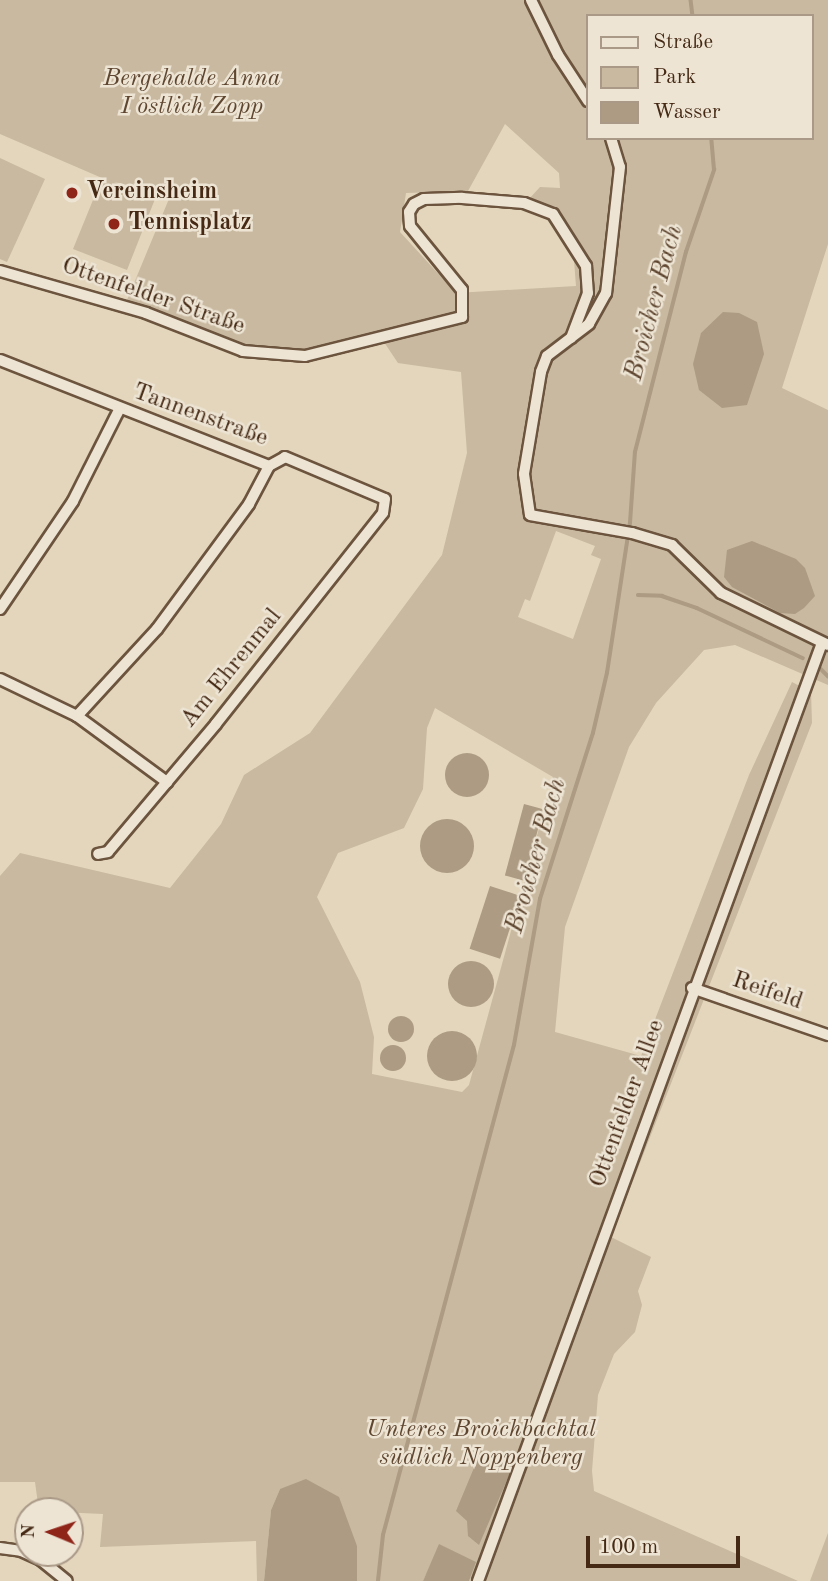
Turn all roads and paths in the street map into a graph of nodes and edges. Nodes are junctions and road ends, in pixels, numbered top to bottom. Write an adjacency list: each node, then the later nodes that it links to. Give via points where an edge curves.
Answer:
1 (531, 0): 2 (street)
2 (586, 98)
3 (612, 140): 5 (street, via 620,167 606,293 589,324)
4 (0, 271): 5 (street, Ottenfelder Straße, via 146,313 243,351 305,356 462,317 463,290 410,226 414,204 424,199 462,198 524,203 553,214 586,267 588,293)
5 (571, 338): 11 (street, via 547,356 541,372 524,474 530,515 628,532 672,545 711,587)
6 (0, 360): 7 (street, Tannenstraße)
7 (119, 410): 8 (street, Tannenstraße); 10 (street, via 73,501)
8 (269, 466): 9 (street, Tannenstraße, via 285,457); 13 (street, via 249,504 158,629)
9 (385, 499): 14 (street, Am Ehrenmal, via 383,513)
10 (0, 609)
11 (825, 644): 16 (street, Ottenfelder Allee)
12 (0, 679): 13 (street)
13 (77, 716): 14 (street)
14 (167, 782): 15 (street, Am Ehrenmal, via 108,852)
15 (98, 854)
16 (692, 988): 17 (street, Reifeld); 20 (street, Ottenfelder Allee)
17 (828, 1035)
18 (0, 1548): 19 (street, via 41,1560)
19 (67, 1581)
20 (478, 1581)

